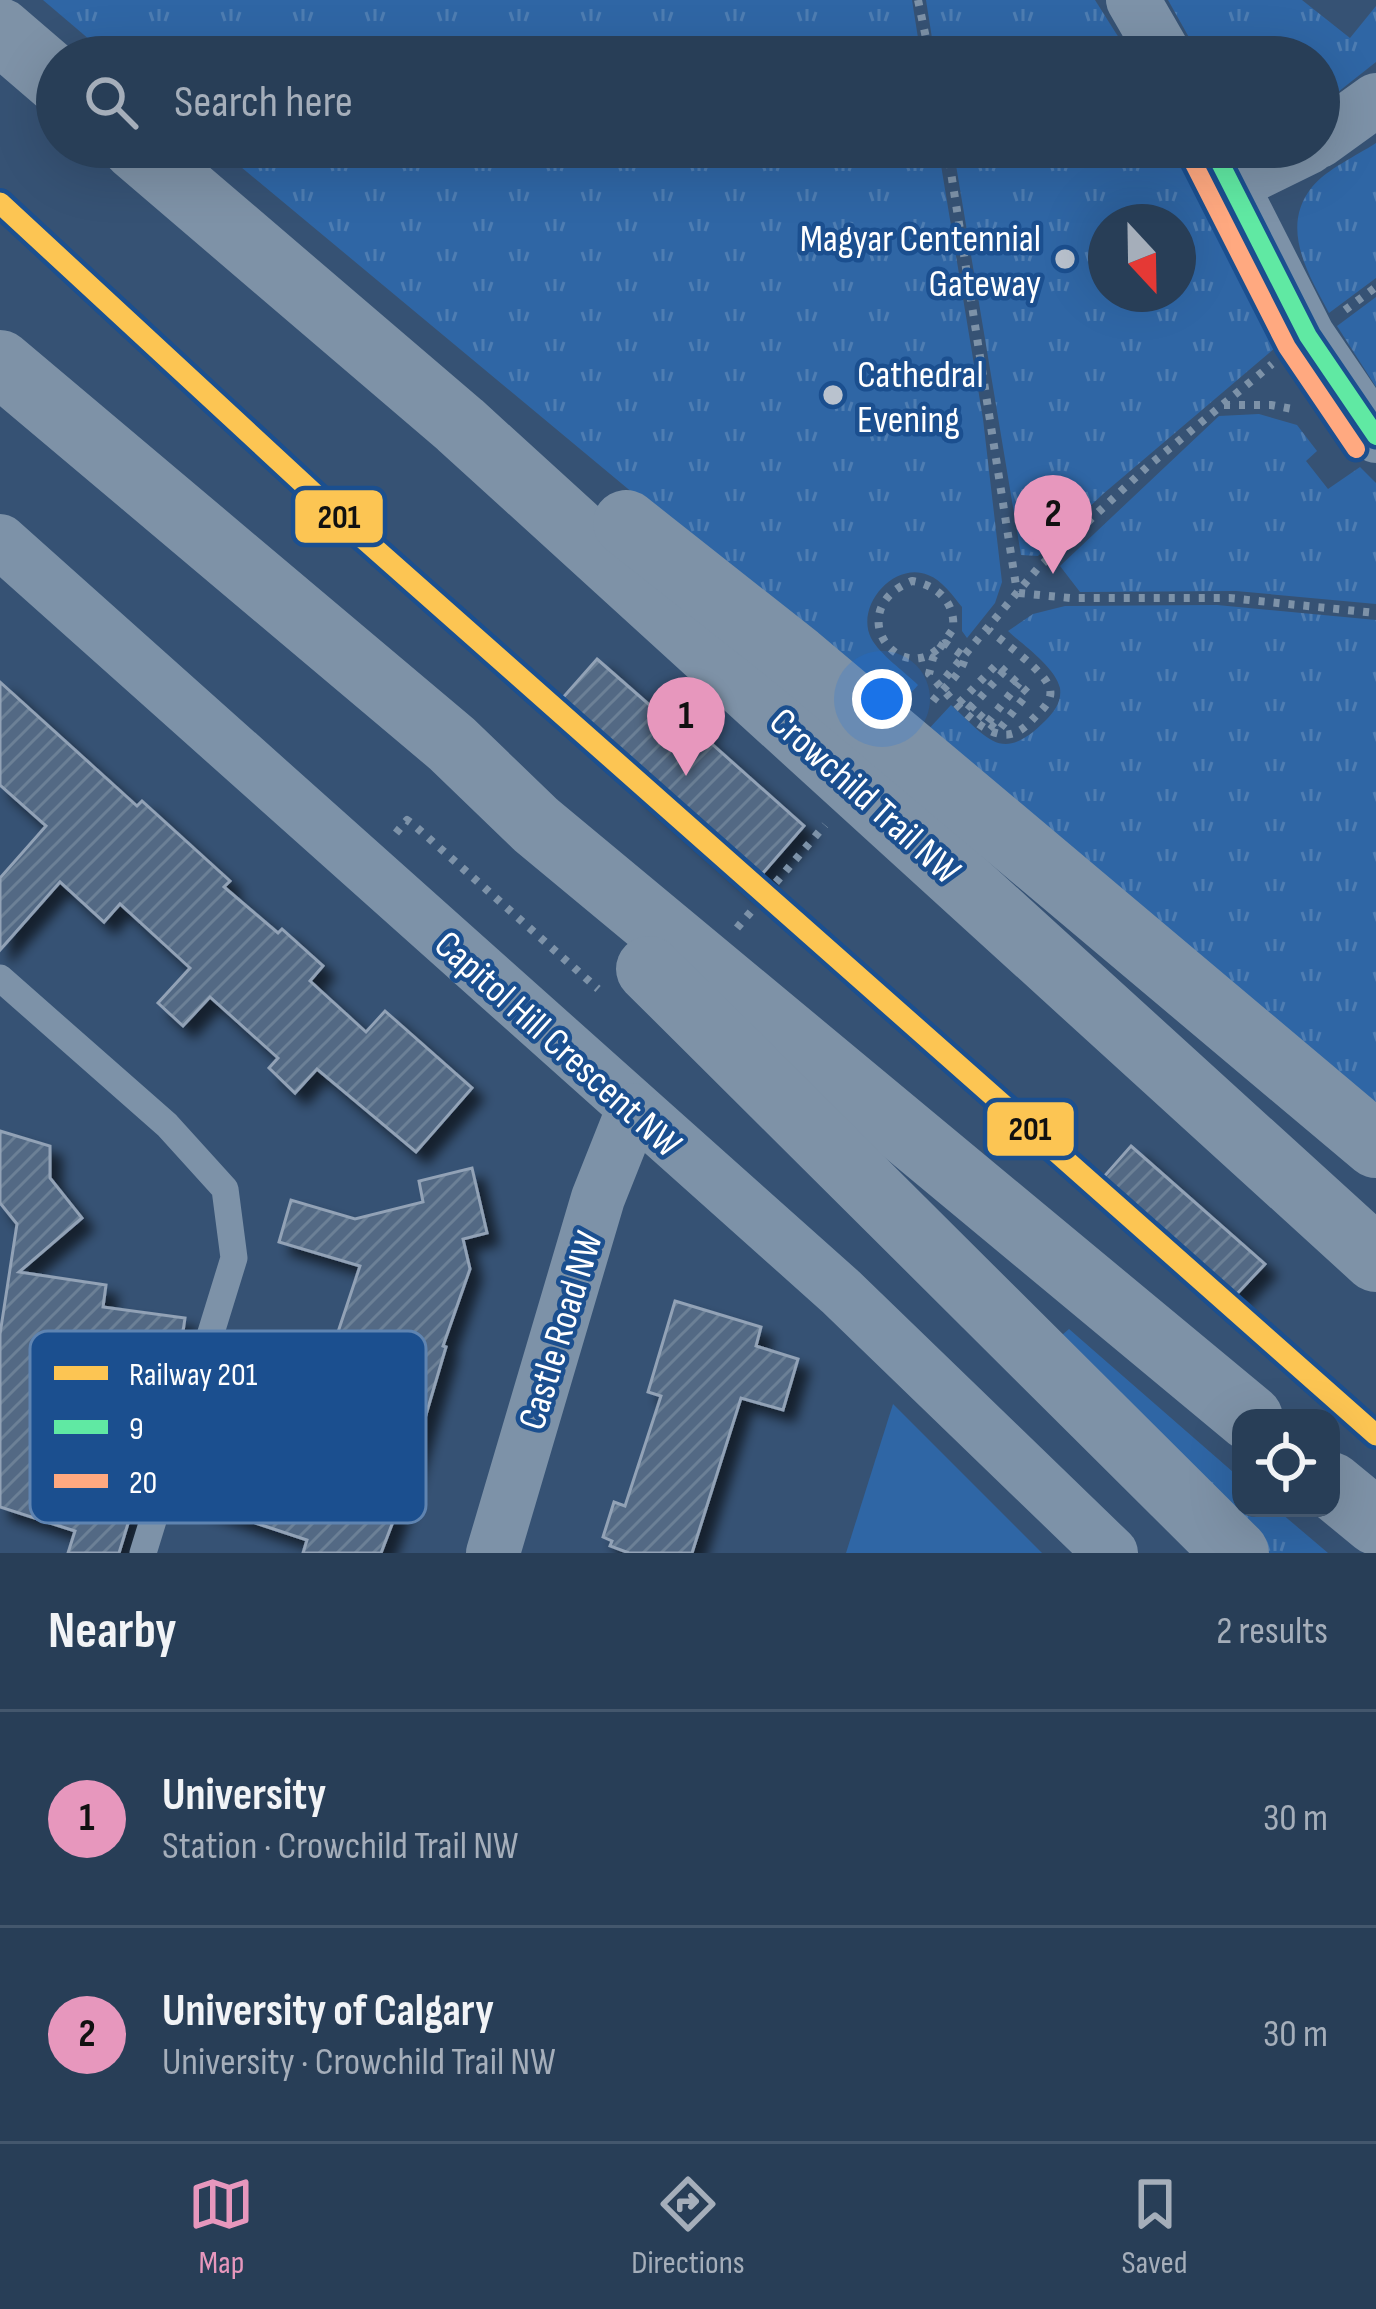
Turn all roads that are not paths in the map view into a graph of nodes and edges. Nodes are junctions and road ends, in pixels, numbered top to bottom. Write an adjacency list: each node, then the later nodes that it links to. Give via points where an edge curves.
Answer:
1 (1132, 0): 3 (street)
2 (0, 31): 4 (highway)
3 (1153, 36)
4 (36, 62)
5 (1376, 100): 6 (street)
6 (1340, 126)
7 (160, 168): 10 (highway, Crowchild Trail NW)
8 (1223, 168): 11 (street, via 1326,368)
9 (0, 363): 13 (highway, via 452,744)
10 (460, 425): 16 (highway, via 556,466); 17 (highway, Crowchild Trail NW)
11 (1376, 436)
12 (0, 541): 15 (street, Capitol Hill Crescent NW)
13 (536, 825): 19 (highway); 26 (highway, via 629,948)
14 (0, 978): 18 (lane, via 167,1125 225,1189 234,1258)
15 (633, 1110): 24 (street, Castle Road NW, via 598,1198); 25 (street, Capitol Hill Crescent NW, via 841,1292)
16 (1376, 1145)
17 (1376, 1259)
18 (211, 1331)
19 (1239, 1409)
20 (1340, 1492): 21 (highway)
21 (1376, 1522)
22 (151, 1523): 23 (lane)
23 (142, 1553)
24 (493, 1553)
25 (1111, 1553)
26 (1236, 1553)

